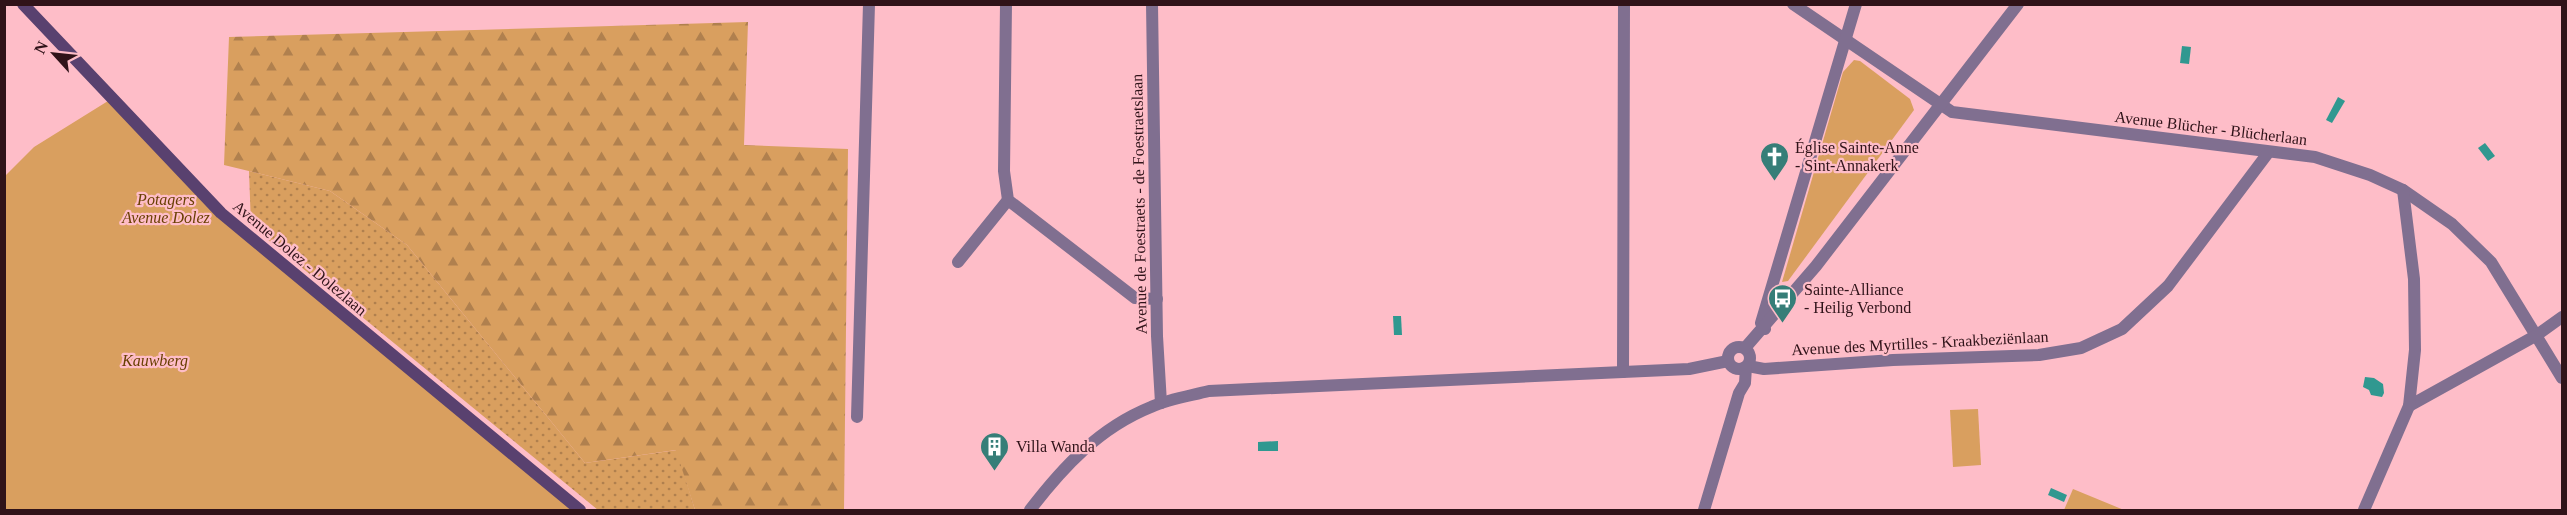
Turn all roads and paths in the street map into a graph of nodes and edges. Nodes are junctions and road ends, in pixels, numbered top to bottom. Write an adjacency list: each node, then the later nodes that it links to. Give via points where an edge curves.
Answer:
1 (23, 4): 25 (street, Avenue Dolez - Dolezlaan, via 215,208)
2 (869, 4): 24 (street)
3 (1006, 4): 13 (street, via 1004,171)
4 (1152, 4): 15 (street, Avenue de Foestraets - de Foestraetslaan)
5 (1624, 4): 20 (street)
6 (1793, 4): 9 (street, Avenue Blücher - Blücherlaan)
7 (1856, 4): 9 (street)
8 (2018, 4): 10 (street)
9 (1846, 40): 10 (street, Avenue Blücher - Blücherlaan); 17 (street, via 1764,312 1761,323)
10 (1940, 106): 11 (street, Avenue Blücher - Blücherlaan, via 1952,112); 17 (street)
11 (2268, 153): 12 (street, Avenue Blücher - Blücherlaan, via 2314,157); 19 (street, Avenue des Myrtilles - Kraakbeziënlaan, via 2168,286 2122,329 2081,348 2039,355 1773,367)
12 (2403, 190): 18 (street, Avenue Blücher - Blücherlaan, via 2452,224 2491,262); 23 (street, via 2414,279 2415,350)
13 (1008, 200): 14 (street); 15 (street, via 1135,298)
14 (958, 262)
15 (1157, 299): 22 (street, Avenue de Foestraets - de Foestraetslaan)
16 (2562, 316): 18 (street)
17 (1765, 329): 19 (street)
18 (2538, 335): 21 (street, Avenue Blücher - Blücherlaan); 23 (street)
19 (1742, 360): 20 (street, via 1689,369); 27 (street, via 1745,382)
20 (1623, 372): 22 (street, via 1209,391)
21 (2562, 378)
22 (1161, 403): 26 (street, via 1131,416 1083,449)
23 (2409, 406): 28 (street)
24 (857, 417)
25 (580, 510)
26 (1030, 510)
27 (1704, 510)
28 (2364, 510)

